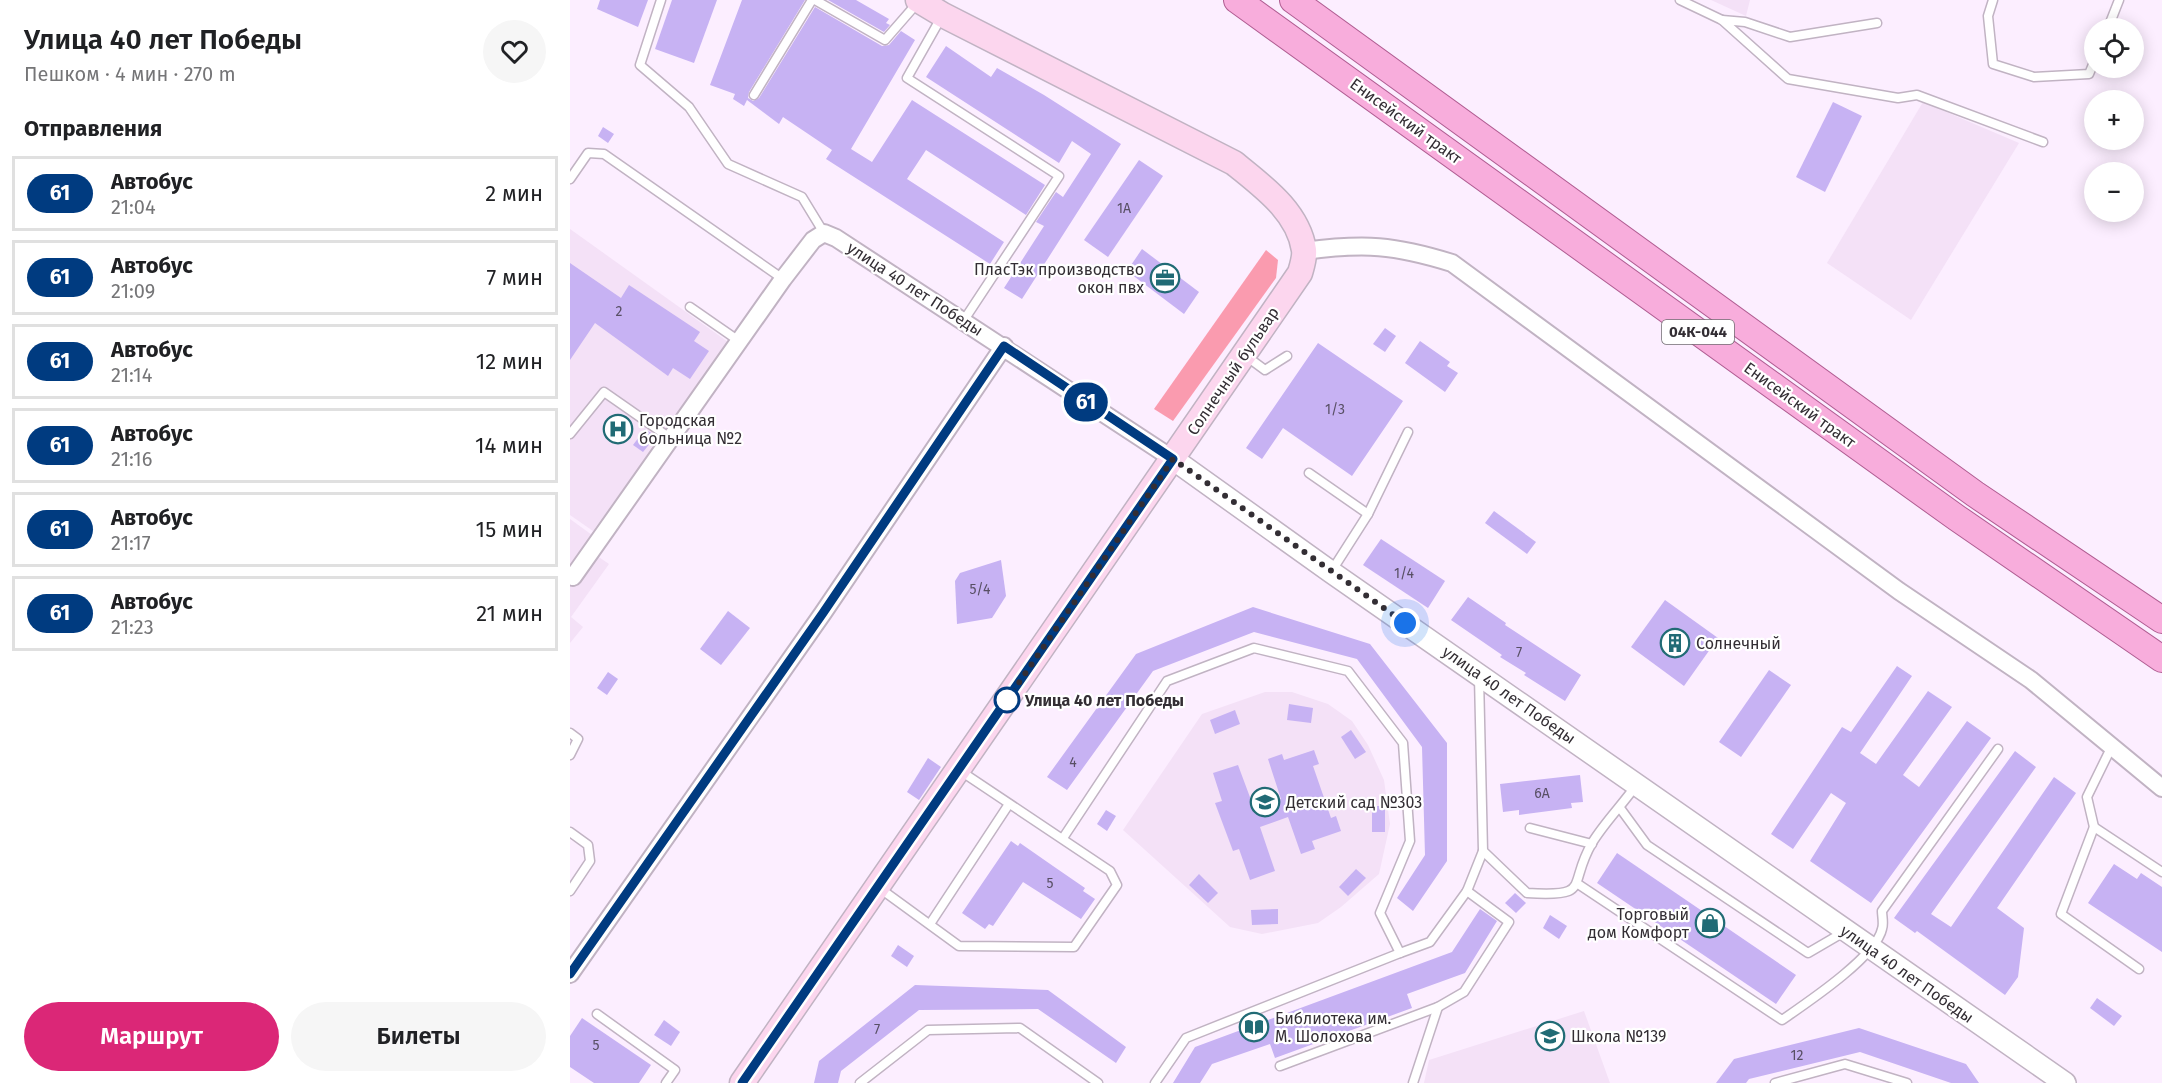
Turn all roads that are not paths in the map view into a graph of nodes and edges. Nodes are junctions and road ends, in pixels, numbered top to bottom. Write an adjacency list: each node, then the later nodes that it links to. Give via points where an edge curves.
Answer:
1 (661, 0): 17 (lane, via 640,65 689,107 728,164 802,197)
2 (813, 0): 8 (lane, via 885,40); 14 (lane)
3 (1237, 0): 35 (main road, Енисейский тракт / 04К-044, via 1947,511)
4 (1293, 0): 34 (main road, Енисейский тракт / 04К-044, via 1974,494)
5 (1680, 0): 11 (lane)
6 (1993, 0): 13 (lane, via 1988,16 1993,64 2034,77)
7 (2119, 0): 10 (lane)
8 (919, 1): 9 (main road)
9 (943, 15): 18 (main road, via 1234,163 1272,194 1295,222); 21 (lane, via 907,78 1059,176)
10 (2112, 18)
11 (1722, 20): 12 (lane, via 1745,22 1790,37); 15 (lane, via 1788,79 1898,99 1917,95)
12 (1877, 23)
13 (2084, 74)
14 (754, 95)
15 (2043, 142)
16 (570, 179): 19 (lane, via 588,153 604,153)
17 (824, 233): 19 (street, via 813,240); 21 (street, улица 40 лет Победы)
18 (1304, 251): 24 (main road, Солнечный бульвар, via 1300,273); 38 (street, via 1354,245 1407,249 1452,263 1899,591 2031,680)
19 (783, 279): 22 (street)
20 (690, 307): 22 (lane)
21 (964, 320): 23 (street, улица 40 лет Победы)
22 (739, 341): 28 (street)
23 (1004, 346): 29 (street, улица 40 лет Победы); 62 (street)
24 (1244, 354): 25 (lane, via 1264,370); 29 (main road, Солнечный бульвар)
25 (1287, 356)
26 (1408, 432): 31 (lane)
27 (570, 434): 28 (lane, via 604,392)
28 (670, 438): 33 (street)
29 (1173, 459): 32 (street, улица 40 лет Победы); 41 (main road, Солнечный бульвар)
30 (1310, 473): 31 (lane)
31 (1368, 514): 32 (lane)
32 (1331, 572): 36 (street, улица 40 лет Победы)
33 (573, 577)
34 (2162, 620)
35 (2162, 659)
36 (1479, 674): 42 (street, улица 40 лет Победы); 51 (lane)
37 (570, 733): 40 (lane, via 578,739)
38 (2111, 748): 43 (street); 46 (lane, via 2087,797)
39 (1998, 749): 59 (lane, via 1882,910 1882,930)
40 (570, 756)
41 (958, 770): 44 (lane); 54 (main road, Солнечный бульвар)
42 (1637, 784): 45 (lane); 58 (street, улица 40 лет Победы)
43 (2162, 788)
44 (1009, 804): 49 (lane); 57 (lane)
45 (1620, 808): 50 (lane); 58 (lane, via 1647,845 1808,953)
46 (2094, 827): 52 (lane); 61 (lane, via 2061,914)
47 (1530, 828): 50 (lane)
48 (570, 832): 55 (lane, via 588,845 590,861)
49 (1063, 838): 57 (lane, via 1110,871 1117,885 1074,948 959,946); 60 (lane, via 1167,681 1254,648 1348,671 1403,743 1410,841 1380,913)
50 (1592, 844): 53 (lane)
51 (1484, 851): 53 (lane, via 1527,893 1561,895); 56 (lane)
52 (2162, 872)
53 (1578, 884): 59 (lane, via 1782,1020 1833,986)
54 (876, 885): 57 (lane); 67 (main road, Солнечный бульвар)
55 (570, 891)
56 (1467, 891): 60 (lane, via 1430,942); 63 (lane, via 1509,922 1464,993)
57 (930, 924)
58 (1845, 931): 59 (street, улица 40 лет Победы)
59 (1869, 948): 74 (street, улица 40 лет Победы)
60 (1400, 953): 70 (lane, via 1186,1038)
61 (2139, 969)
62 (570, 974)
63 (1438, 1007): 65 (lane); 71 (lane)
64 (597, 1014): 66 (lane, via 675,1070)
65 (1280, 1066)
66 (666, 1083)
67 (742, 1083)
68 (860, 1083): 69 (lane, via 928,1030 1020,1028)
69 (1098, 1083)
70 (1155, 1083)
71 (1413, 1083)
72 (1775, 1083): 73 (lane, via 1845,1064)
73 (1907, 1083)
74 (2065, 1083)

